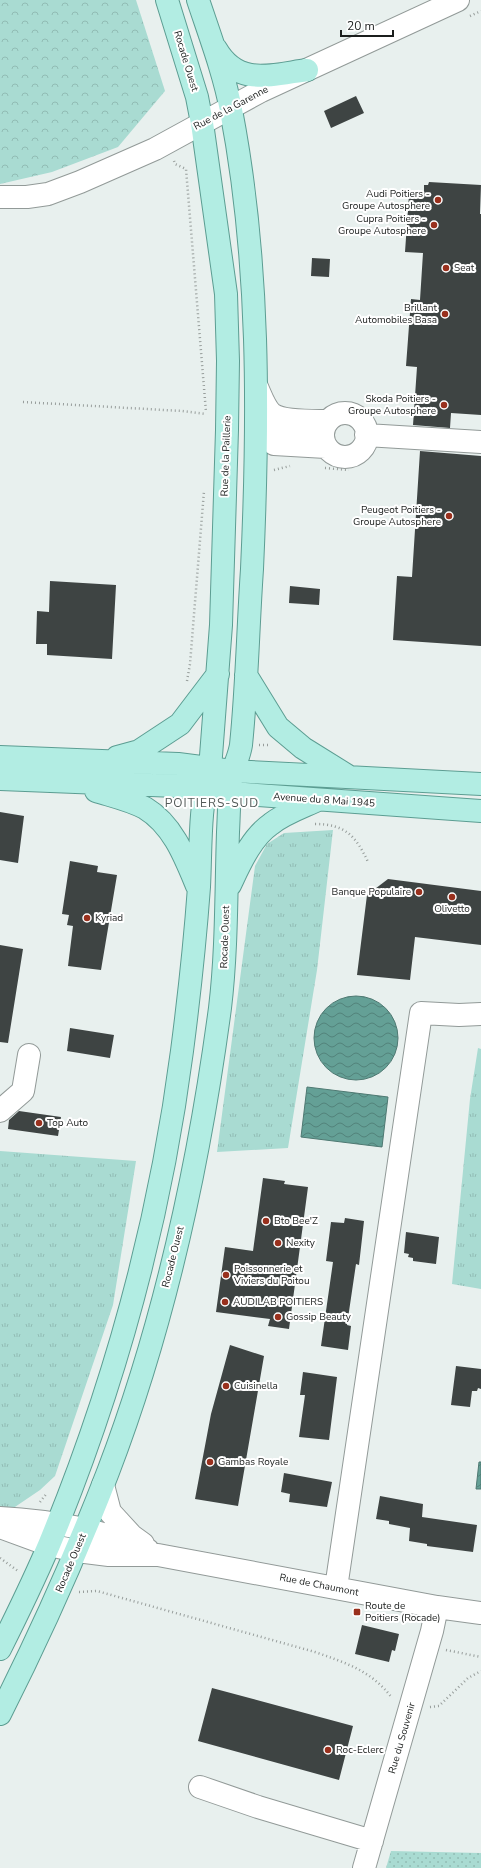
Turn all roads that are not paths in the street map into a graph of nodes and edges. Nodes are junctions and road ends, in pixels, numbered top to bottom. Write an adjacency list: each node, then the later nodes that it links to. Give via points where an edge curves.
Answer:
1 (167, 0): 7 (main road, Rocade Ouest, via 197,97)
2 (198, 0): 4 (main road)
3 (458, 0): 5 (street, Rue de la Garenne)
4 (212, 42): 5 (main road, via 227,64 245,74 258,77); 6 (main road)
5 (307, 70): 6 (street, Rue de la Garenne)
6 (231, 108): 7 (street, Rue de la Garenne); 10 (main road, via 254,289)
7 (202, 123): 8 (street, Rue de la Garenne, via 155,149 48,194); 9 (main road, Rue de la Paillerie, via 226,294)
8 (0, 197)
9 (228, 360): 13 (main road, via 240,402 240,412); 15 (main road, Rue de la Paillerie)
10 (257, 387): 11 (street, via 272,414); 13 (main road)
11 (326, 432): 12 (street, via 339,414 353,415 363,423); 12 (street, via 336,455 350,456 362,449); 13 (street)
12 (366, 435): 14 (street)
13 (257, 442): 15 (main road); 17 (main road)
14 (481, 442)
15 (226, 456): 16 (main road, Rue de la Paillerie)
16 (218, 674): 19 (main road, via 189,714 172,730 139,751); 23 (main road, Rue de la Paillerie)
17 (246, 675): 20 (main road, via 241,744 238,761); 21 (main road, via 278,727 303,748)
18 (0, 757): 19 (main road, Avenue du 8 Mai 1945)
19 (103, 761): 23 (main road, Avenue du 8 Mai 1945, via 178,764)
20 (232, 771): 21 (main road, Avenue du 8 Mai 1945); 23 (main road, Avenue du 8 Mai 1945); 26 (main road, Rocade Ouest)
21 (349, 776): 25 (main road, Avenue du 8 Mai 1945)
22 (0, 779): 24 (main road, Avenue du 8 Mai 1945)
23 (207, 779): 24 (main road, Avenue du 8 Mai 1945, via 176,786); 26 (main road, Avenue du 8 Mai 1945); 31 (main road)
24 (68, 782): 31 (main road, via 133,803 145,808 157,818 168,829 176,843)
25 (481, 784)
26 (230, 793): 27 (main road, Avenue du 8 Mai 1945); 32 (main road, Rocade Ouest)
27 (319, 800): 28 (main road, Avenue du 8 Mai 1945); 32 (main road, via 281,818 260,834 244,856)
28 (433, 808): 29 (main road, Avenue du 8 Mai 1945); 30 (street)
29 (481, 811)
30 (481, 818)
31 (198, 891): 38 (main road, via 181,1058 146,1245 106,1386)
32 (226, 894): 36 (main road, Rocade Ouest, via 226,948 220,1005 194,1167 158,1318)
33 (481, 1014): 44 (street, via 421,1013)
34 (29, 1055): 35 (street, via 23,1091)
35 (0, 1111)
36 (103, 1485): 40 (main road, Rocade Ouest); 43 (street, via 110,1512 132,1536)
37 (0, 1518): 38 (street, Rue de Chaumont)
38 (57, 1524): 40 (street, Rue de Chaumont); 41 (main road)
39 (0, 1527): 41 (street, Rue de Chaumont)
40 (85, 1529): 42 (main road, Rocade Ouest); 43 (street, Rue de Chaumont, via 130,1542)
41 (49, 1545): 42 (street, Rue de Chaumont); 47 (main road)
42 (77, 1551): 43 (street, Rue de Chaumont, via 109,1555); 48 (main road, Rocade Ouest)
43 (158, 1555): 44 (street, Rue de Chaumont)
44 (336, 1588): 45 (street, Rue de Chaumont)
45 (437, 1607): 46 (street, Rue de Chaumont); 50 (street, Rue du Souvenir)
46 (481, 1613)
47 (0, 1649)
48 (0, 1714)
49 (200, 1787): 50 (street)
50 (372, 1841): 51 (street, Rue du Souvenir)
51 (364, 1868)

